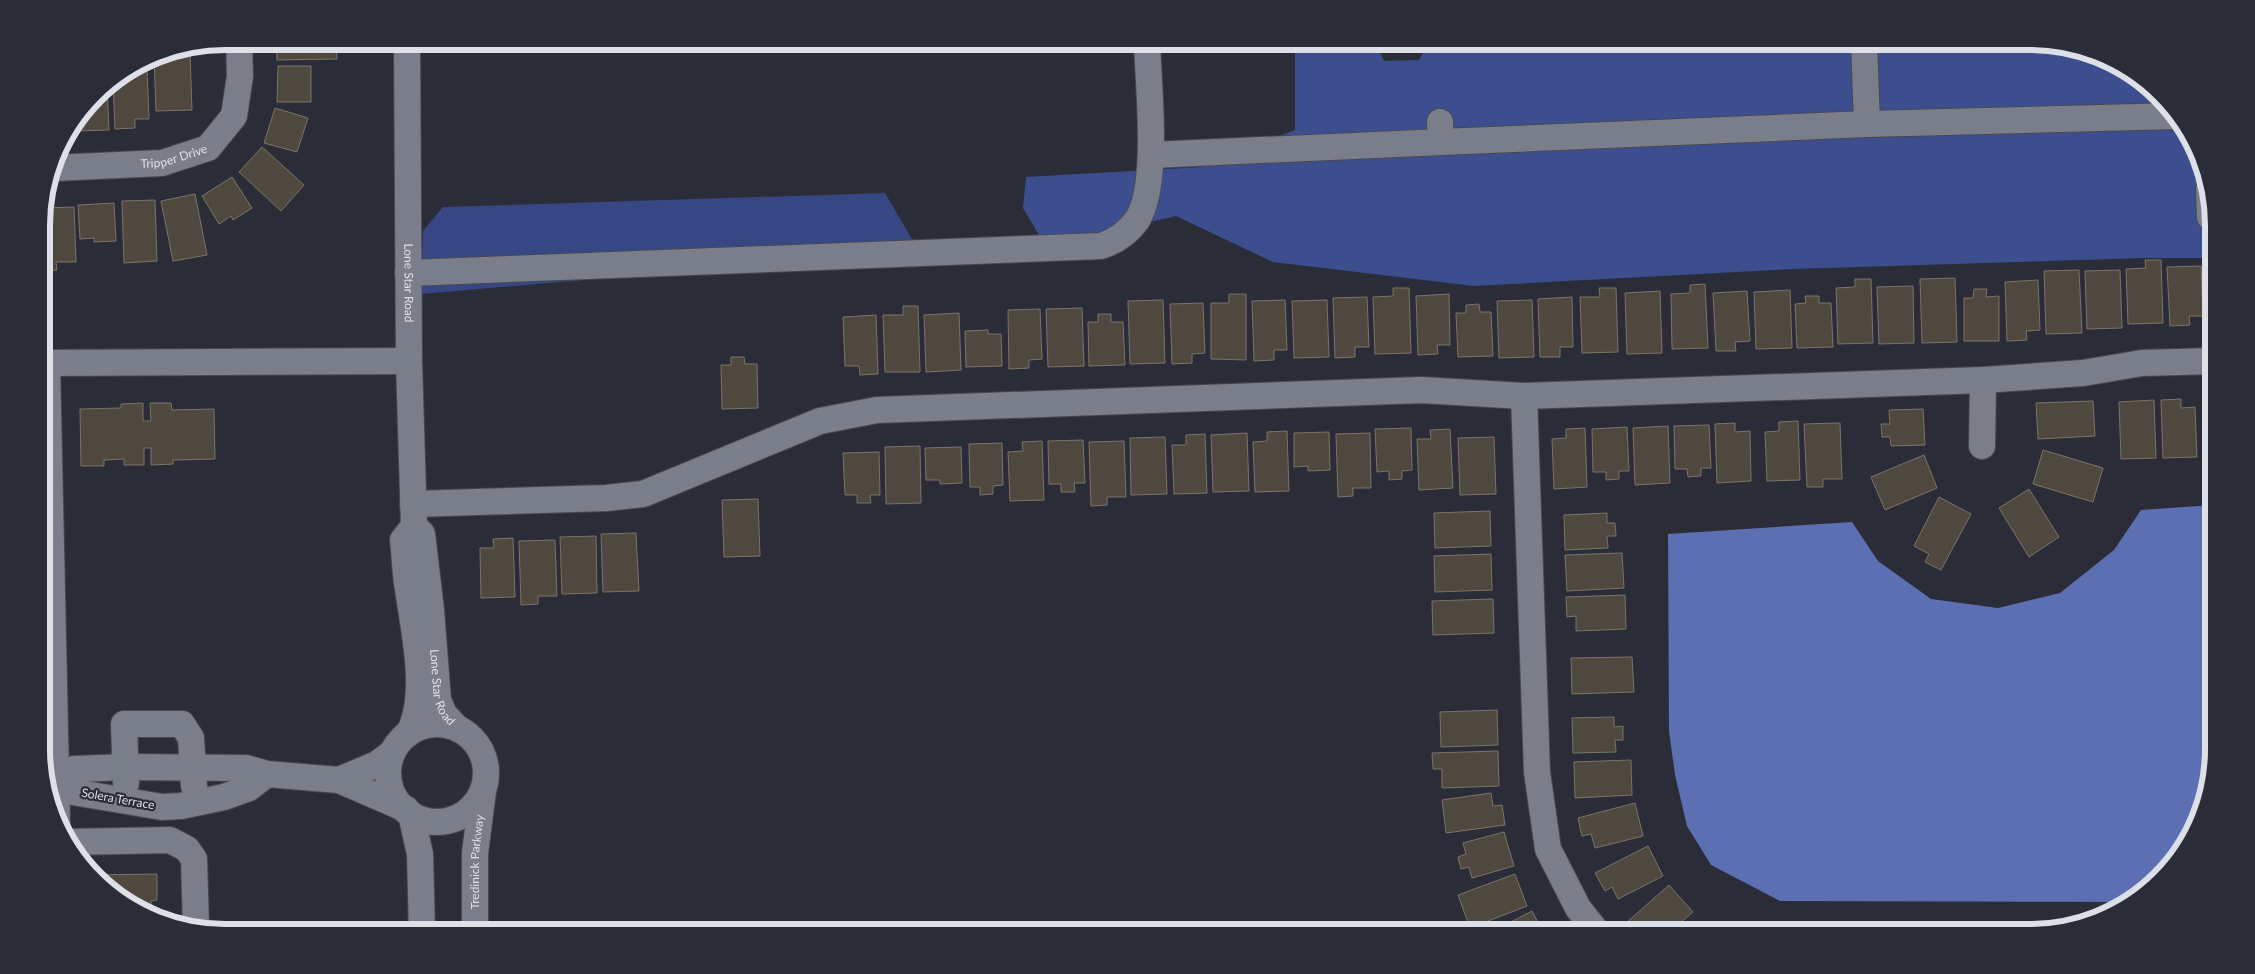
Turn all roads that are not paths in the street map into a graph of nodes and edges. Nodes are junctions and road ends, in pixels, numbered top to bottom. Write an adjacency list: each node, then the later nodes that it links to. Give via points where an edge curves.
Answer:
1 (239, 50): 8 (street, Tripper Drive, via 240,76 234,116 208,148 162,163)
2 (407, 50): 9 (street, Lone Star Road)
3 (1147, 50): 7 (street)
4 (1864, 50): 6 (street)
5 (2167, 116): 6 (street)
6 (1867, 124): 7 (street, via 1440,132)
7 (1150, 154): 9 (street, via 1147,192 1137,219 1117,241 1101,246)
8 (60, 168)
9 (408, 273): 10 (street, Lone Star Road)
10 (409, 361): 12 (street); 16 (street, Lone Star Road)
11 (2205, 361): 13 (street, via 2142,363 2083,373)
12 (50, 363)
13 (1983, 380): 14 (street); 15 (street)
14 (1524, 396): 16 (street, via 1421,390 877,410 820,421 643,494); 34 (street, via 1537,772 1548,849 1578,908)
15 (1982, 446)
16 (414, 515): 17 (street, Lone Star Road, via 422,534 438,700 444,714); 18 (street, Lone Star Road, via 403,540 419,692 415,720)
17 (458, 729): 18 (street, via 446,724 433,724); 26 (street, via 474,741 483,758)
18 (409, 733): 19 (street)
19 (392, 753): 24 (street, Solera Terrace, via 377,764); 29 (street, via 388,777 391,789)
20 (126, 759): 21 (street, Solera Terrace); 21 (street, via 124,724 182,724 191,738); 23 (street, Solera Terrace, via 74,769); 27 (street)
21 (193, 760): 22 (street, Solera Terrace); 28 (street)
22 (268, 774): 24 (street, Solera Terrace); 28 (street, Solera Terrace, via 249,788)
23 (52, 778)
24 (339, 780): 29 (street, Solera Terrace)
25 (53, 781): 27 (street, Solera Terrace, via 73,792)
26 (483, 790): 29 (street, via 466,812 453,819 439,822 424,820); 33 (street, Tredinick Parkway, via 475,853)
27 (127, 801): 28 (street, Solera Terrace, via 162,807)
28 (194, 804)
29 (408, 812): 32 (street, via 420,854)
30 (76, 842): 31 (street, via 170,840 187,849 194,859)
31 (196, 922)
32 (422, 924)
33 (475, 924)
34 (1591, 924)

